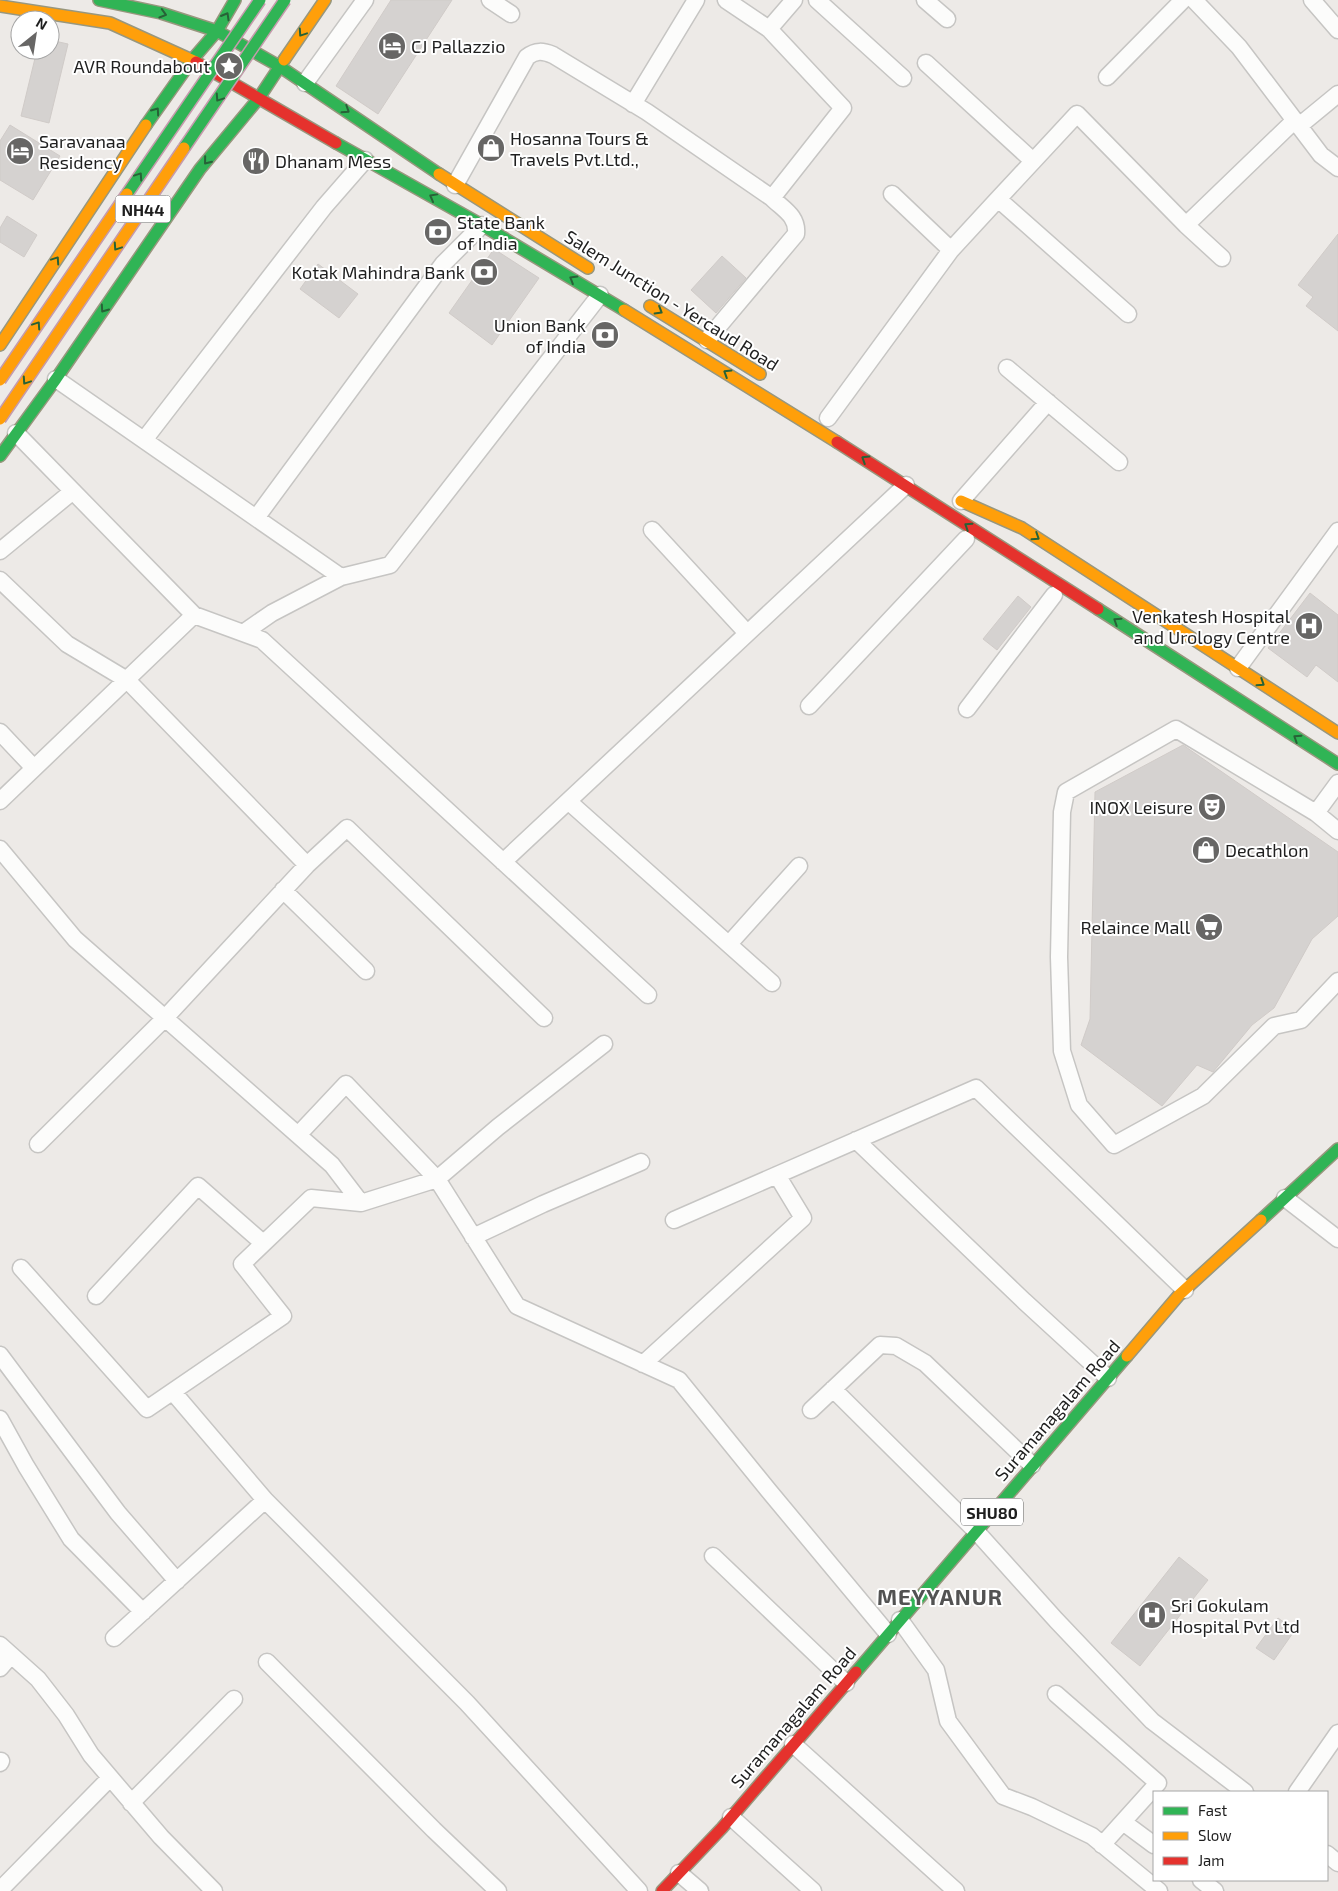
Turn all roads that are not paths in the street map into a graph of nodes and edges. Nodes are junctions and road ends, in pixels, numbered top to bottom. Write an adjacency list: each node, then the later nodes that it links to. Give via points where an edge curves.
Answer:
1 (99, 0): 21 (main road, Salem Junction - Yercaud Road, one-way to 21, via 161,13)
2 (236, 0): 21 (main road, one-way to 2)
3 (260, 0): 51 (main road, NH44, one-way to 3, bridge)
4 (285, 0): 55 (main road, NH44, one-way to 55, bridge)
5 (325, 0): 24 (main road, one-way to 24)
6 (365, 0): 27 (street)
7 (490, 0): 17 (street)
8 (696, 0): 30 (street)
9 (726, 0): 19 (street)
10 (794, 0): 19 (street)
11 (817, 0): 26 (street)
12 (925, 0): 18 (street)
13 (1183, 0): 25 (street)
14 (1194, 0): 31 (street, via 1239,48)
15 (1312, 0): 20 (street)
16 (0, 6): 22 (main road, via 110,23)
17 (511, 14)
18 (947, 19)
19 (769, 29): 37 (street, via 843,108)
20 (1338, 30)
21 (217, 31): 22 (main road); 24 (main road, Salem Junction - Yercaud Road)
22 (192, 60): 29 (main road); 48 (main road, one-way to 22)
23 (926, 63): 33 (street)
24 (279, 66): 27 (main road, Salem Junction - Yercaud Road); 29 (main road)
25 (1107, 77)
26 (903, 78)
27 (305, 84): 35 (main road, Salem Junction - Yercaud Road, one-way to 35)
28 (1338, 94): 31 (street)
29 (259, 98): 32 (main road); 50 (main road, one-way to 50, via 200,169)
30 (633, 104): 35 (street, via 553,54 533,52 524,62); 37 (street)
31 (1297, 123): 34 (street, via 1321,155); 40 (street)
32 (365, 160): 39 (main road, one-way to 32); 57 (street)
33 (1033, 161): 38 (street); 40 (street, via 1076,114)
34 (1338, 168)
35 (455, 185): 43 (main road, Salem Junction - Yercaud Road)
36 (892, 194): 41 (street)
37 (772, 198): 47 (street, via 792,216 797,224 796,234)
38 (998, 199): 41 (street); 46 (street)
39 (482, 225): 44 (main road, one-way to 39); 63 (street, via 443,264)
40 (1186, 225): 42 (street)
41 (951, 250): 54 (street)
42 (1222, 258)
43 (596, 273)
44 (600, 295): 60 (main road, one-way to 44); 68 (street, via 390,565)
45 (639, 299): 47 (main road, Salem Junction - Yercaud Road, one-way to 47)
46 (1128, 314)
47 (707, 340): 52 (main road, Salem Junction - Yercaud Road)
48 (0, 344)
49 (1007, 368): 53 (street)
50 (56, 379): 56 (main road); 57 (street)
51 (0, 380)
52 (771, 381)
53 (1048, 402): 59 (street); 62 (street)
54 (828, 418)
55 (0, 419)
56 (16, 433): 58 (main road); 61 (street)
57 (144, 440): 63 (street)
58 (0, 456)
59 (1119, 462)
60 (906, 485): 66 (main road); 73 (street); 82 (main road, one-way to 60)
61 (73, 491): 67 (street); 71 (street)
62 (956, 499): 74 (main road, one-way to 74, via 1022,528); 81 (main road)
63 (256, 518): 68 (street)
64 (652, 530): 73 (street)
65 (1338, 531): 74 (street)
66 (970, 541): 76 (street)
67 (0, 551)
68 (341, 577): 72 (street, via 272,613)
69 (0, 580): 75 (street, via 67,644)
70 (1054, 595): 77 (street)
71 (194, 615): 72 (street); 75 (street)
72 (243, 633): 91 (street, via 262,640)
73 (747, 633): 87 (street)
74 (1238, 668): 80 (main road, one-way to 80)
75 (127, 680): 83 (street); 92 (street)
76 (809, 706)
77 (967, 709)
78 (1254, 724): 84 (main road)
79 (0, 732): 83 (street)
80 (1338, 733)
81 (1338, 746)
82 (1338, 764)
83 (34, 768): 86 (street)
84 (1338, 777)
85 (1338, 784): 88 (street)
86 (0, 801)
87 (568, 801): 91 (street); 95 (street)
88 (1316, 813): 89 (street); 97 (street, via 1176,728 1066,792 1062,812 1059,957 1062,1052 1079,1104 1114,1145 1203,1096 1274,1026 1301,1020)
89 (1338, 830)
90 (0, 849): 100 (street, via 75,939)
91 (503, 862): 99 (street)
92 (307, 865): 94 (street); 101 (street, via 347,828)
93 (799, 866): 95 (street)
94 (283, 890): 96 (street); 100 (street)
95 (729, 944): 98 (street)
96 (366, 971)
97 (1338, 981)
98 (772, 983)
99 (648, 994)
100 (165, 1018): 103 (street); 105 (street)
101 (544, 1018)
102 (604, 1044): 110 (street)
103 (298, 1135): 110 (street, via 346,1084); 112 (street, via 332,1165)
104 (856, 1140): 109 (street); 118 (street, via 976,1088); 122 (street)
105 (38, 1144)
106 (1338, 1149): 108 (main road, Suramanagalam Road / SHU80)
107 (641, 1162): 114 (street)
108 (1332, 1166): 111 (main road, Suramanagalam Road / SHU80)
109 (777, 1175): 113 (street); 121 (street, via 803,1218)
110 (437, 1179): 112 (street); 114 (street)
111 (1285, 1198): 115 (street); 118 (main road, Suramanagalam Road / SHU80)
112 (361, 1203): 116 (street, via 311,1198)
113 (674, 1220)
114 (473, 1237): 121 (street, via 517,1306)
115 (1338, 1239)
116 (263, 1243): 119 (street, via 198,1186); 124 (street, via 242,1264 283,1316)
117 (21, 1268): 124 (street, via 147,1409)
118 (1185, 1290): 122 (main road, Suramanagalam Road / SHU80)
119 (96, 1296)
120 (0, 1355): 131 (street, via 118,1513)
121 (642, 1364): 134 (street, via 679,1380)
122 (1108, 1378): 127 (main road, Suramanagalam Road / SHU80)
123 (833, 1389): 125 (street); 127 (street, via 880,1345 896,1346 925,1363); 129 (street)
124 (173, 1392): 128 (street)
125 (811, 1410)
126 (0, 1419): 132 (street, via 71,1539)
127 (1032, 1465): 129 (main road, Suramanagalam Road / SHU80)
128 (265, 1500): 131 (street); 161 (street, via 467,1702)
129 (976, 1531): 133 (main road, Suramanagalam Road / SHU80); 146 (street, via 1152,1721)
130 (713, 1556): 139 (street)
131 (177, 1581): 132 (street)
132 (143, 1612): 135 (street)
133 (900, 1620): 134 (main road, Suramanagalam Road / SHU80); 153 (street, via 936,1670 948,1721 1003,1796 1092,1836)
134 (888, 1634): 139 (main road, Suramanagalam Road / SHU80)
135 (114, 1638)
136 (6, 1650): 138 (street); 144 (street, via 44,1686)
137 (267, 1662): 160 (street)
138 (0, 1668)
139 (846, 1683): 143 (main road, Suramanagalam Road / SHU80)
140 (1056, 1694): 145 (street)
141 (234, 1699): 149 (street)
142 (1338, 1734): 147 (street)
143 (793, 1744): 150 (main road, Suramanagalam Road / SHU80); 165 (street)
144 (110, 1778): 149 (street); 158 (street)
145 (1164, 1787)
146 (1244, 1791)
147 (1298, 1791)
148 (1153, 1797): 151 (street)
149 (131, 1803): 159 (street)
150 (731, 1817): 156 (main road, Suramanagalam Road / SHU80); 164 (street)
151 (1124, 1822): 152 (street); 153 (street)
152 (1153, 1844)
153 (1102, 1845): 166 (street)
154 (1328, 1855): 155 (street)
155 (1338, 1863)
156 (680, 1873): 162 (main road, Suramanagalam Road / SHU80); 163 (street)
157 (1202, 1881): 167 (street)
158 (0, 1890)
159 (214, 1891)
160 (498, 1891)
161 (639, 1891)
162 (662, 1891)
163 (700, 1891)
164 (813, 1891)
165 (956, 1891)
166 (1159, 1891)
167 (1215, 1891)

